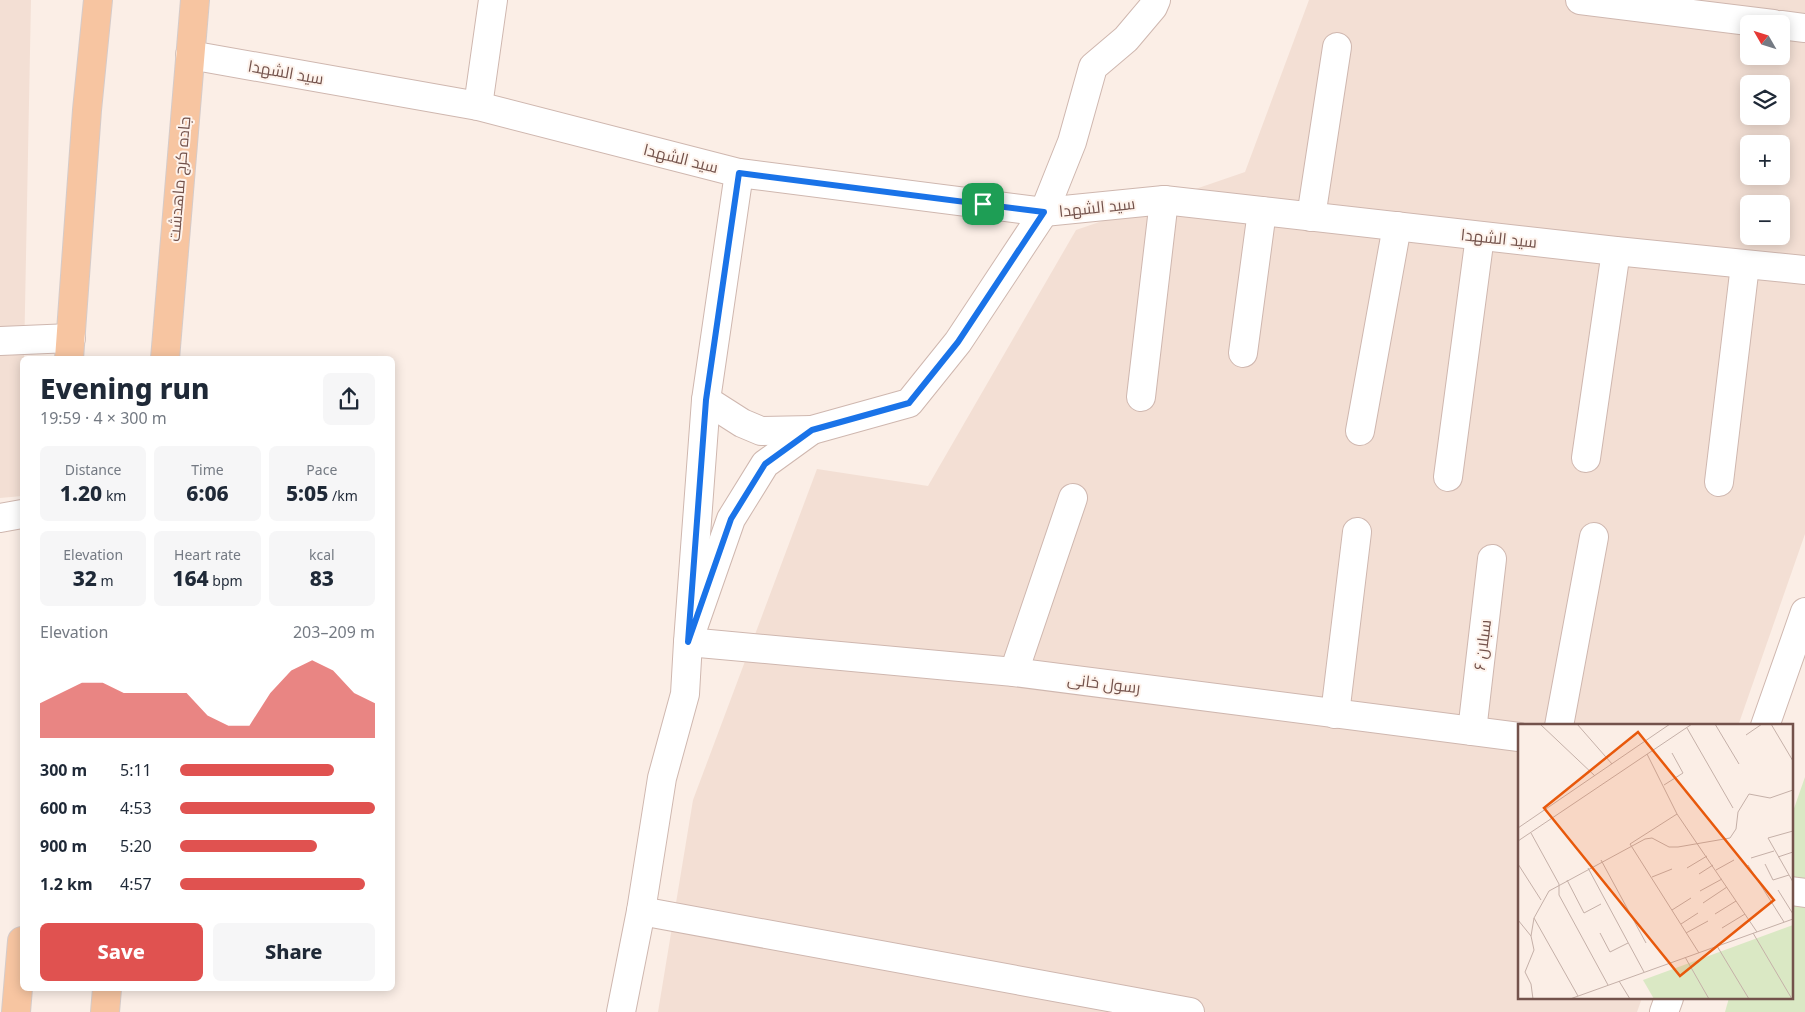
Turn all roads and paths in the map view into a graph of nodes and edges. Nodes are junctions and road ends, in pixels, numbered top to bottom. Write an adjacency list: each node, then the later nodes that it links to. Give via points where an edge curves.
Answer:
1 (98, 0): 23 (main road)
2 (195, 0): 10 (main road, جاده کرج ماهدشت)
3 (493, 0): 11 (street)
4 (1156, 0): 15 (street, via 1126,39 1093,67 1072,142)
5 (1580, 0): 6 (street)
6 (1740, 20)
7 (1790, 26): 8 (street)
8 (1805, 28)
9 (1337, 47): 16 (street)
10 (190, 54): 11 (street, سید الشهدا); 25 (main road, جاده کرج ماهدشت)
11 (478, 106): 12 (street, سید الشهدا)
12 (739, 173): 15 (street, سید الشهدا); 27 (street)
13 (1164, 200): 14 (street, سید الشهدا); 15 (street, سید الشهدا); 26 (street)
14 (1262, 211): 16 (street, سید الشهدا); 24 (street)
15 (1044, 212): 28 (street, via 958,342 909,403)
16 (1311, 217): 17 (street, سید الشهدا)
17 (1397, 226): 18 (street, سید الشهدا); 29 (street)
18 (1480, 236): 19 (street, سید الشهدا); 31 (street)
19 (1616, 251): 20 (street, سید الشهدا); 30 (street)
20 (1745, 265): 21 (street, سید الشهدا); 32 (street)
21 (1805, 270)
22 (0, 341): 23 (street)
23 (70, 349)
24 (1243, 353)
25 (165, 356)
26 (1141, 397)
27 (706, 400): 28 (street, via 761,432); 40 (street)
28 (812, 430): 40 (street, via 765,464 731,519)
29 (1360, 431)
30 (1586, 458)
31 (1448, 476)
32 (1719, 482)
33 (1072, 498): 41 (street)
34 (20, 514): 35 (street)
35 (0, 518)
36 (1358, 532): 42 (street)
37 (1594, 537): 43 (street)
38 (1492, 558): 45 (street, سبلان ۶)
39 (1805, 612): 44 (street)
40 (688, 642): 41 (street, رسول خانی); 49 (street, via 685,694 662,778)
41 (1014, 672): 42 (street, رسول خانی)
42 (1334, 714): 45 (street, رسول خانی)
43 (1559, 724)
44 (1766, 724)
45 (1472, 731): 46 (street, رسول خانی)
46 (1518, 737)
47 (1792, 891): 48 (street)
48 (1805, 893)
49 (641, 911): 55 (street); 56 (street)
50 (20, 965): 53 (main road)
51 (107, 991): 54 (main road)
52 (1668, 1000): 57 (street)
53 (16, 1012)
54 (105, 1012)
55 (622, 1012)
56 (1190, 1012)
57 (1664, 1012)

